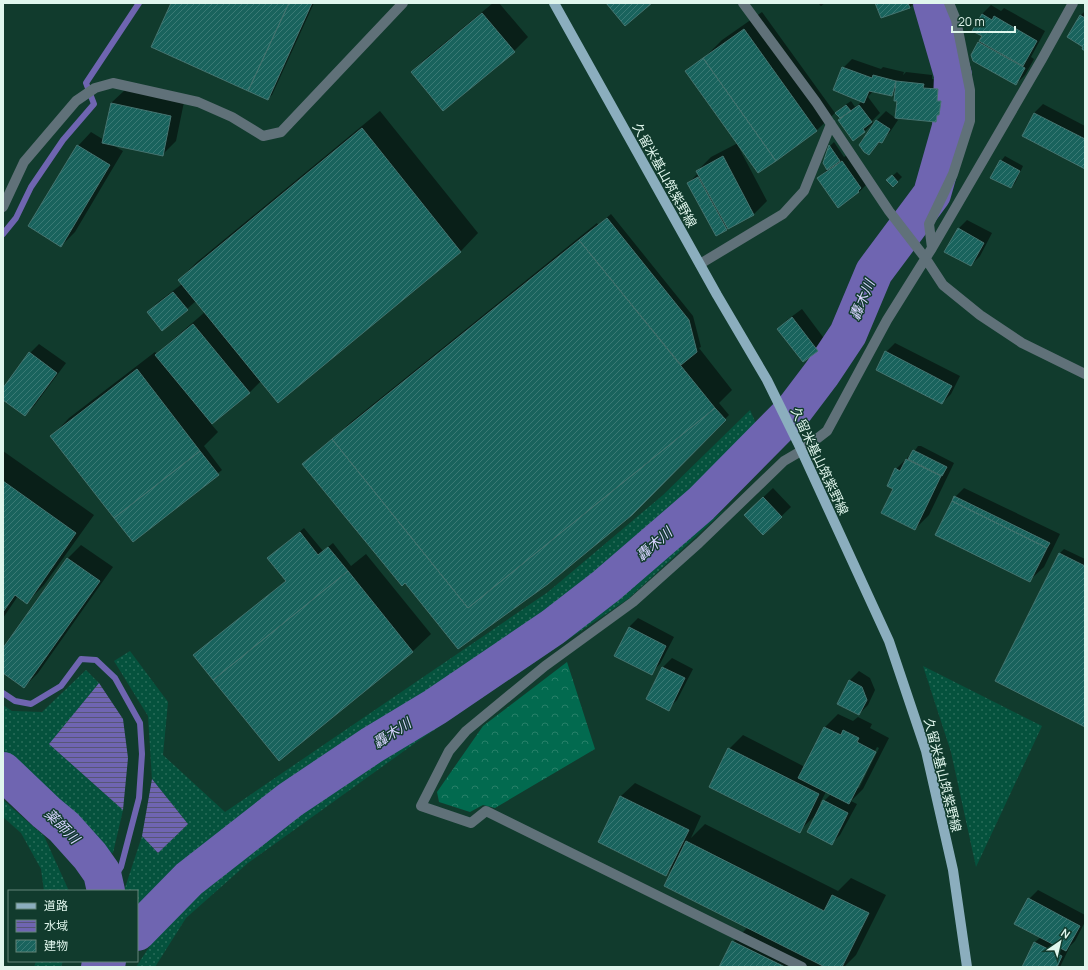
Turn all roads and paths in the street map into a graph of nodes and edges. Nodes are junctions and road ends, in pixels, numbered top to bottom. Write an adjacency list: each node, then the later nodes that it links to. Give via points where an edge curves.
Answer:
1 (403, 3): 7 (street, via 281,132 264,136 232,117 198,102 113,83 95,88 76,101 24,162)
2 (554, 3): 10 (main road, 久留米基山筑紫野線)
3 (743, 3): 6 (street)
4 (949, 3): 8 (street, via 956,20 970,90 970,121 953,174 929,224)
5 (1072, 3): 8 (street)
6 (831, 124): 9 (street, via 889,211); 10 (street, via 804,190 783,214)
7 (3, 207)
8 (932, 248): 9 (street)
9 (926, 259): 11 (street, via 943,285 980,315 1022,343); 12 (street, via 887,320 827,431)
10 (700, 264): 12 (main road, 久留米基山筑紫野線, via 767,380)
11 (1085, 374)
12 (800, 447): 13 (street, via 634,602 545,666 466,731 449,751 421,806 471,823 486,812); 14 (main road, 久留米基山筑紫野線, via 889,641 926,751 953,870)
13 (802, 967)
14 (967, 967)

